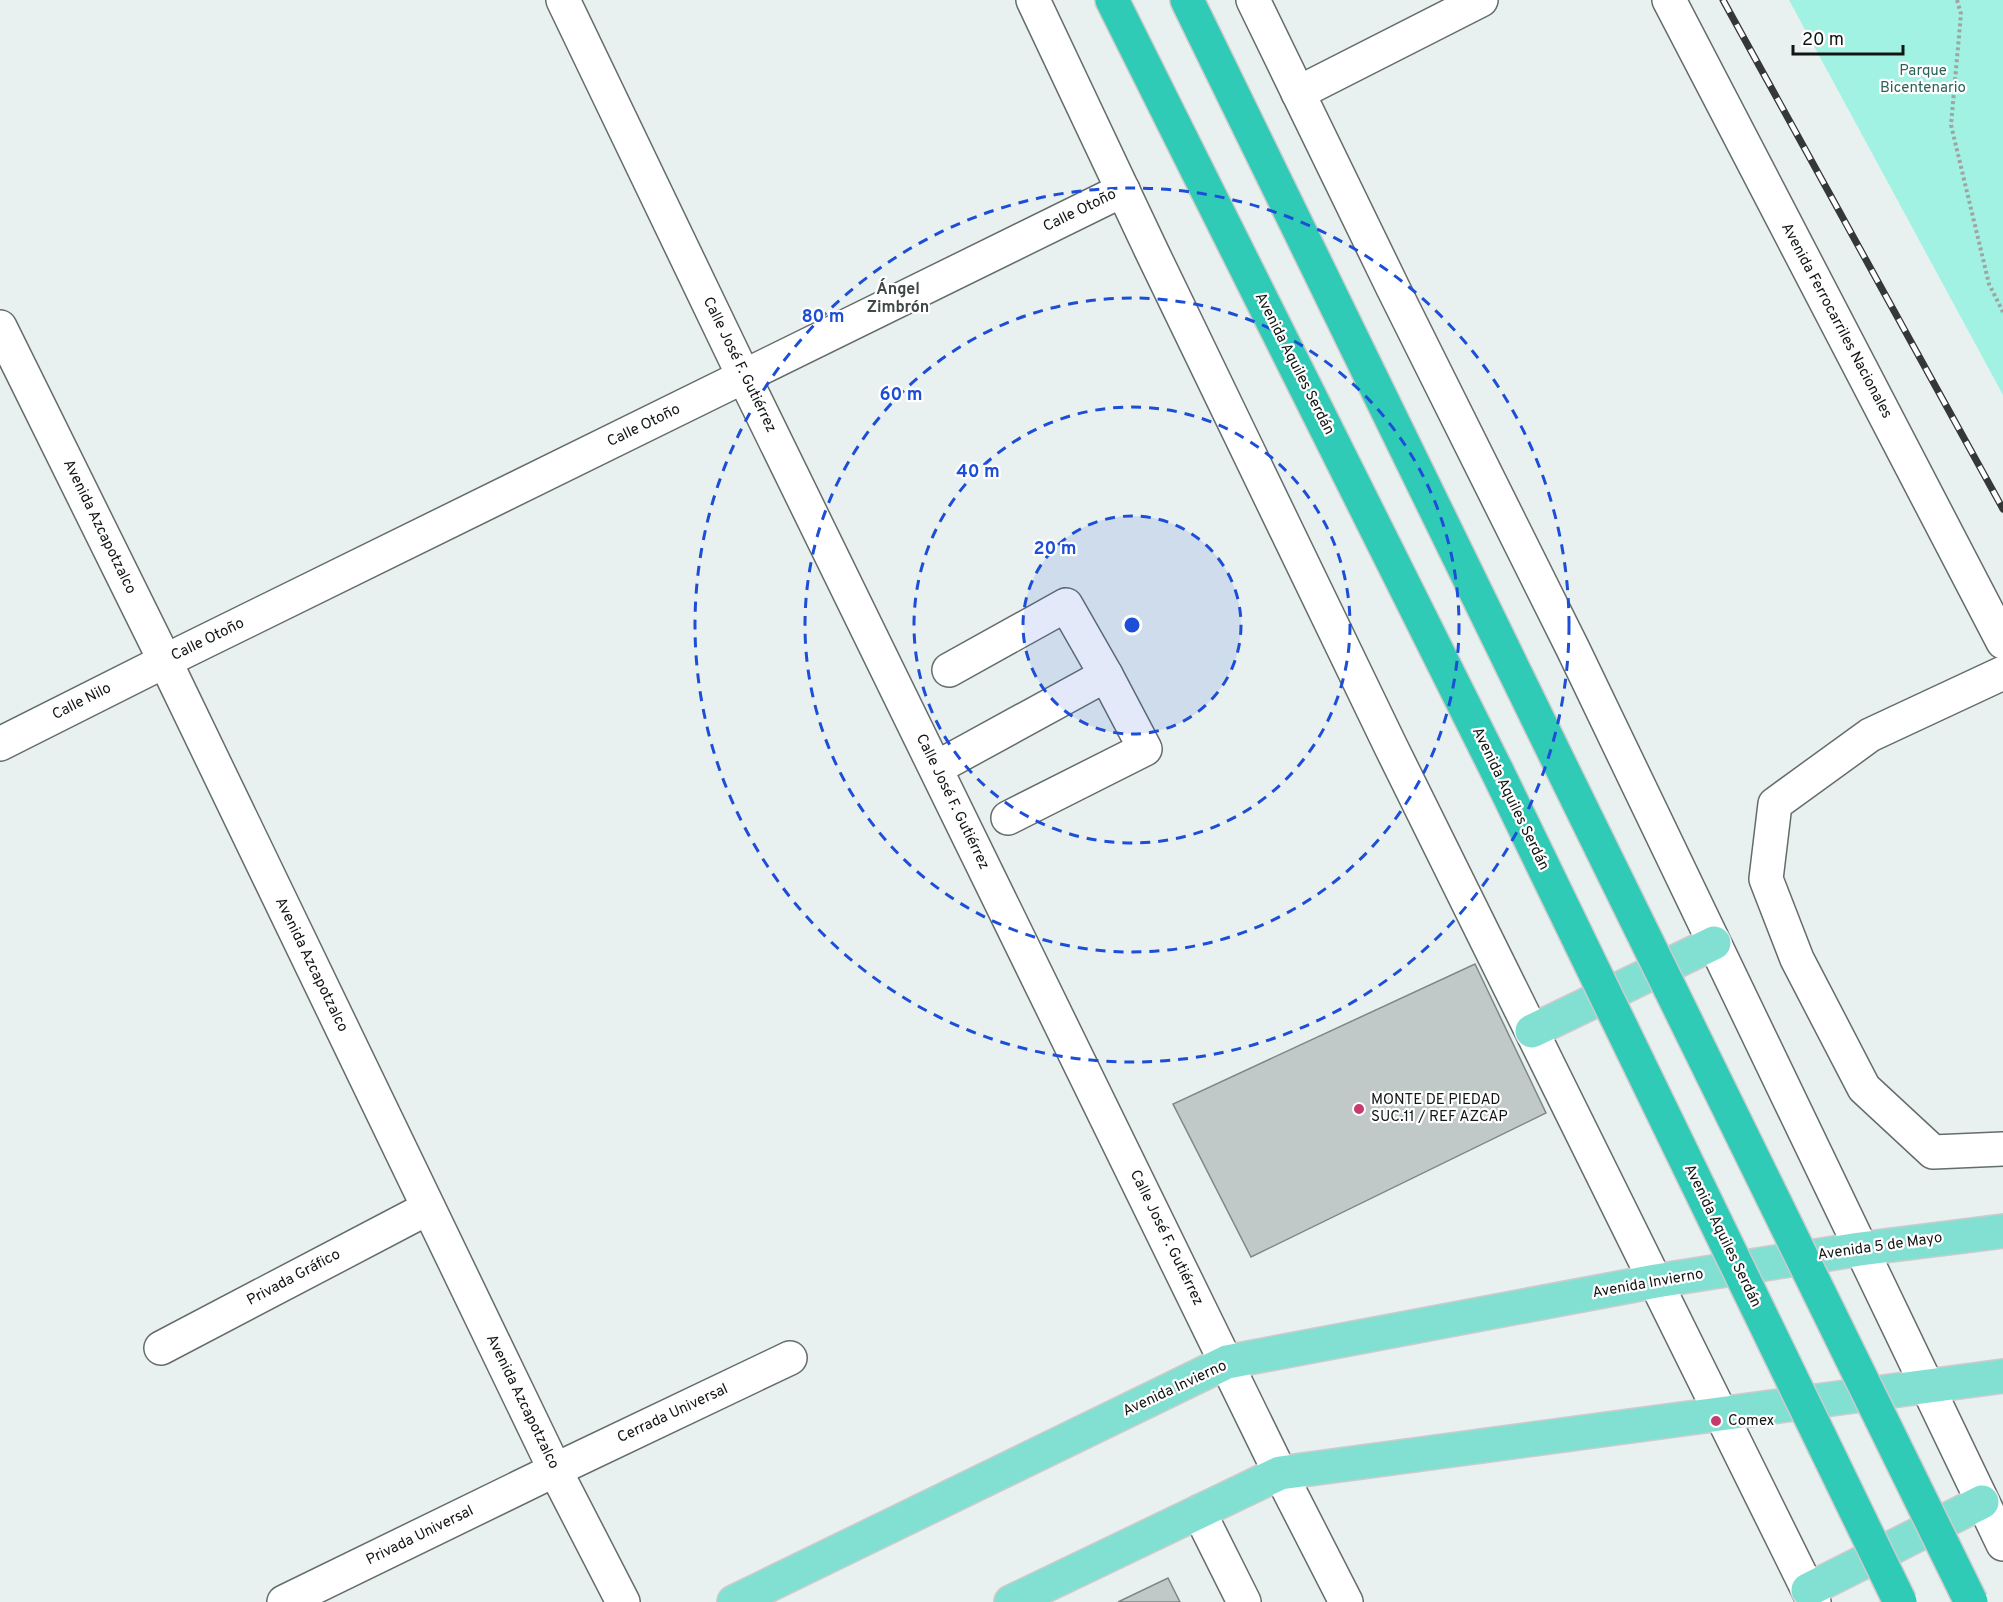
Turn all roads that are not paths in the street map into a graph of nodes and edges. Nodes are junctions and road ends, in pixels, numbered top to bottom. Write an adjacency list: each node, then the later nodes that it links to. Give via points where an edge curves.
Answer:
1 (563, 0): 13 (street, Calle José F. Gutiérrez)
2 (1033, 0): 11 (street)
3 (1112, 0): 48 (highway, Avenida Aquiles Serdán, bridge, via 1497,771)
4 (1187, 0): 9 (highway)
5 (1204, 0): 9 (highway)
6 (1253, 0): 10 (street)
7 (1481, 0): 10 (street)
8 (1669, 0): 14 (street, Avenida Ferrocarriles Nacionales)
9 (1209, 45): 49 (highway, bridge)
10 (1298, 93): 22 (street)
11 (1123, 190): 13 (street, Calle Otoño); 23 (street)
12 (0, 327): 15 (street, Avenida Azcapotzalco)
13 (744, 377): 15 (street, Calle Otoño); 20 (street, Calle José F. Gutiérrez)
14 (2003, 642)
15 (165, 661): 19 (street, Calle Nilo); 25 (street, Avenida Azcapotzalco)
16 (949, 670): 18 (street, via 1066,605)
17 (2003, 673): 24 (street, via 1870,735 1775,804 1766,879 1797,959 1864,1088 1933,1152)
18 (1106, 675): 20 (street); 21 (street, via 1145,749)
19 (0, 744)
20 (936, 768): 32 (street, Calle José F. Gutiérrez)
21 (1008, 818)
22 (1714, 943): 23 (main road); 27 (street)
23 (1532, 1031): 29 (street)
24 (2003, 1149)
25 (428, 1208): 30 (street, Privada Gráfico); 36 (street, Avenida Azcapotzalco)
26 (2003, 1231): 27 (main road, Avenida 5 de Mayo)
27 (1860, 1249): 28 (main road, Avenida 5 de Mayo); 34 (street)
28 (1758, 1265): 29 (main road, Avenida Invierno)
29 (1656, 1281): 32 (main road, Avenida Invierno); 35 (street)
30 (161, 1348)
31 (790, 1358): 36 (street, Cerrada Universal)
32 (1227, 1362): 37 (street, Calle José F. Gutiérrez); 44 (main road, Avenida Invierno)
33 (2003, 1376): 34 (main road)
34 (1926, 1387): 35 (main road); 38 (street)
35 (1721, 1414): 37 (main road); 41 (street)
36 (555, 1470): 42 (street, Privada Universal); 43 (street, Avenida Azcapotzalco)
37 (1280, 1473): 39 (main road); 47 (street, Calle José F. Gutiérrez)
38 (1982, 1502): 40 (street); 41 (main road)
39 (1199, 1512): 45 (main road); 46 (street)
40 (2003, 1544)
41 (1811, 1596)
42 (284, 1602)
43 (623, 1602)
44 (734, 1602)
45 (1011, 1602)
46 (1244, 1602)
47 (1346, 1602)
48 (1900, 1602)
49 (1971, 1602)

